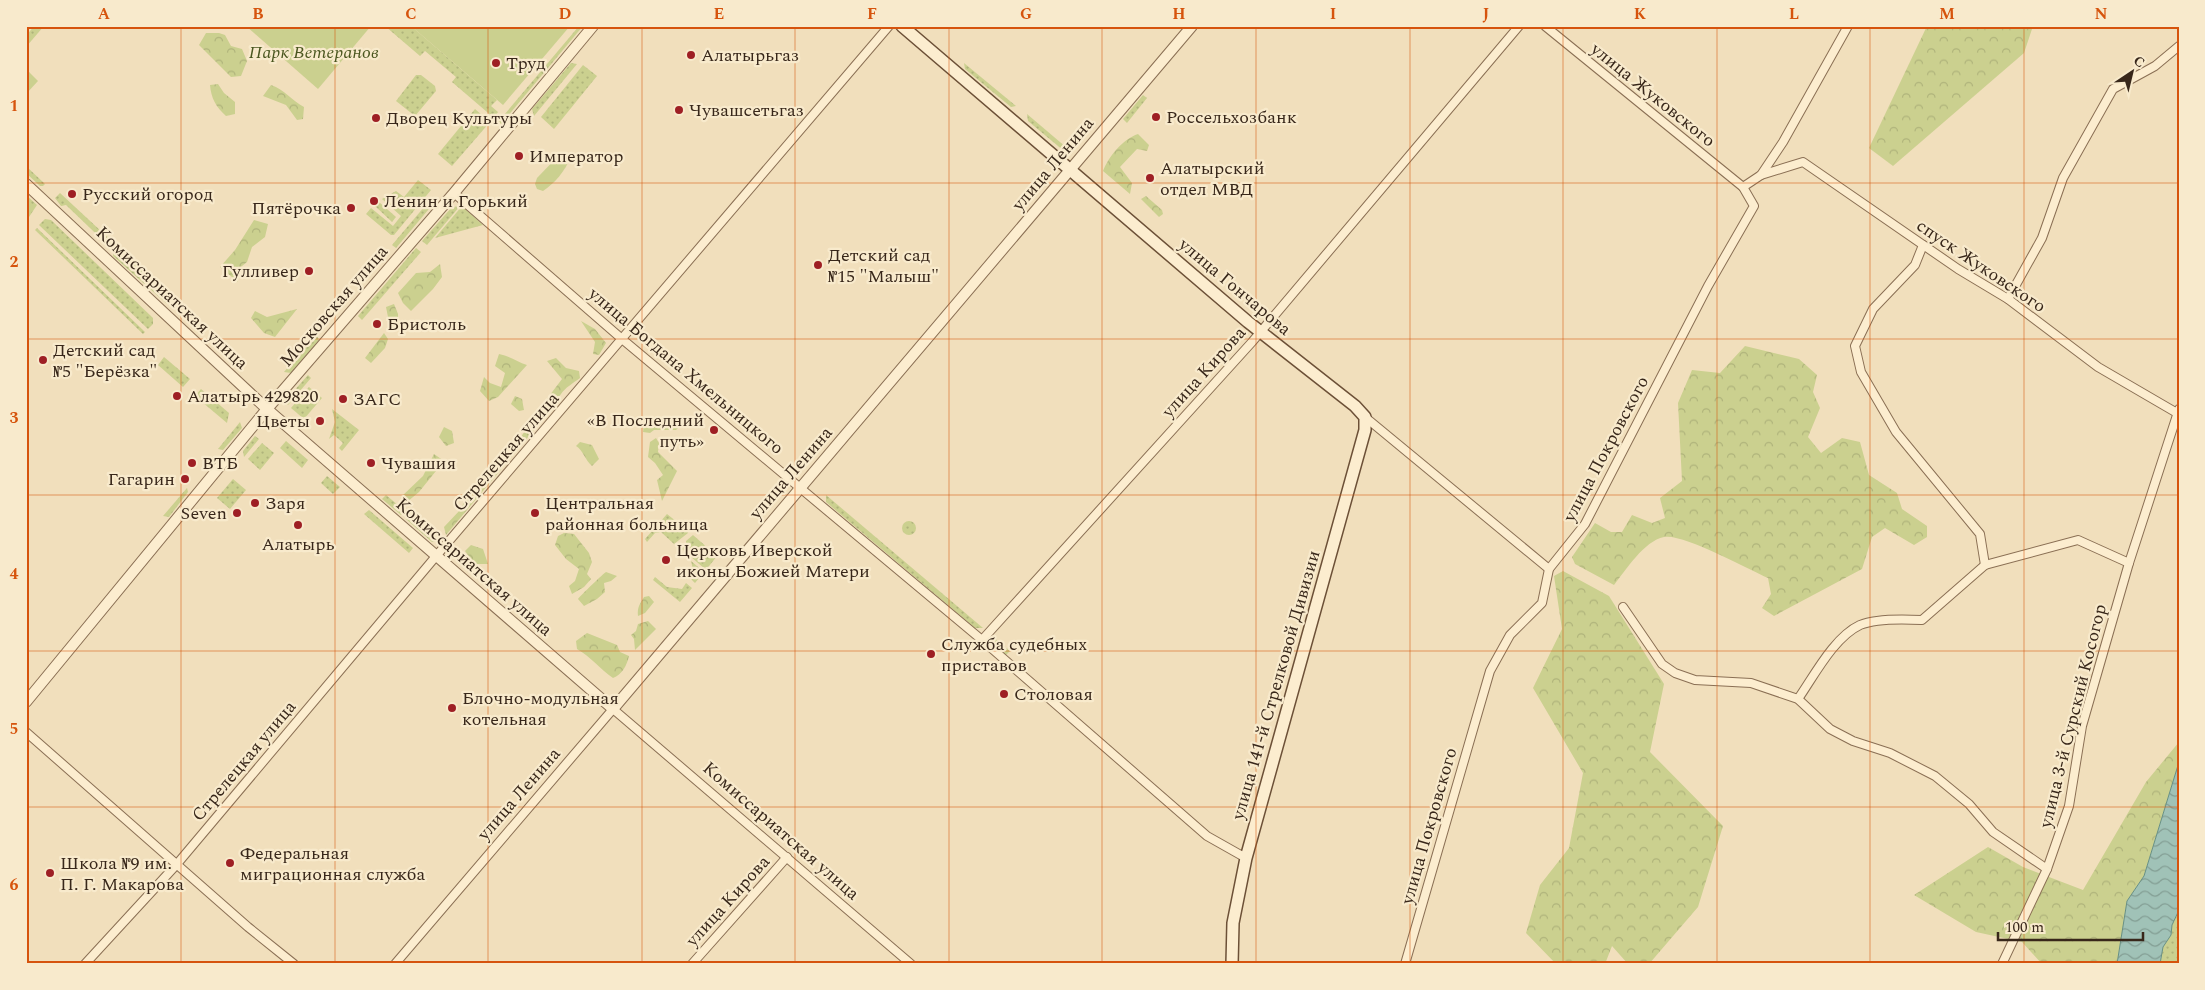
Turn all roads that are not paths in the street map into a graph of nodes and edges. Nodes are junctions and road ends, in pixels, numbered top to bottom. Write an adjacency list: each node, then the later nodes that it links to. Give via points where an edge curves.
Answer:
1 (593, 26): 13 (street, Московская улица)
2 (889, 26): 17 (street, Стрелецкая улица)
3 (902, 26): 9 (main road, улица Гончарова)
4 (1192, 26): 9 (street, улица Ленина)
5 (1519, 26): 16 (street, улица Кирова)
6 (1545, 26): 12 (street, улица Жуковского)
7 (1848, 26): 10 (street)
8 (2179, 46): 15 (street, via 2155,66 2113,89 2063,178 2042,238)
9 (1070, 168): 16 (main road, улица Гончарова); 21 (street, улица Ленина)
10 (1761, 175): 12 (street); 14 (street, спуск Жуковского, via 1803,162)
11 (26, 184): 18 (street, Комиссариатская улица)
12 (1743, 187): 25 (street, улица Покровского, via 1754,206 1708,286 1585,524)
13 (454, 193): 17 (street, улица Богдана Хмельницкого); 18 (street, Московская улица)
14 (1923, 245): 15 (street, спуск Жуковского); 24 (street, via 1915,265 1873,309 1855,346 1861,372 1896,432 1980,534)
15 (2008, 299): 19 (street, спуск Жуковского, via 2098,367)
16 (1260, 332): 20 (main road, улица Гончарова); 27 (street, улица Кирова)
17 (622, 339): 21 (street, улица Богдана Хмельницкого); 22 (street, Стрелецкая улица)
18 (267, 409): 22 (street, Комиссариатская улица); 29 (street, Московская улица)
19 (2178, 411): 23 (street, улица 3-й Сурский Косогор)
20 (1365, 417): 25 (street, улица Гончарова); 33 (main road, улица 141-й Стрелковой Дивизии, via 1365,430)
21 (800, 487): 27 (street, улица Богдана Хмельницкого); 30 (street, улица Ленина)
22 (437, 555): 30 (street, Комиссариатская улица); 34 (street, Стрелецкая улица)
23 (2129, 563): 24 (street, via 2078,540); 35 (street, улица 3-й Сурский Косогор, via 2082,726 2069,806)
24 (1984, 565): 28 (street, via 1922,620 1896,619 1861,625 1847,634 1828,655)
25 (1549, 569): 42 (street, улица Покровского, via 1542,603 1510,636 1490,671)
26 (1623, 607): 28 (street, via 1662,664 1675,673 1695,680 1750,683)
27 (982, 640): 33 (street, улица Богдана Хмельницкого, via 1207,836)
28 (1798, 699): 35 (street, via 1830,729 1853,741 1890,753 1935,776 1969,804 1994,832)
29 (26, 702)
30 (614, 709): 32 (street, Комиссариатская улица); 38 (street, улица Ленина)
31 (26, 732): 34 (street)
32 (787, 858): 39 (street, улица Кирова); 40 (street, Комиссариатская улица)
33 (1246, 858): 41 (main road, улица 141-й Стрелковой Дивизии, via 1233,923)
34 (177, 864): 36 (street, Стрелецкая улица); 37 (street)
35 (2047, 869): 43 (street, улица 3-й Сурский Косогор)
36 (85, 964)
37 (294, 964)
38 (395, 964)
39 (692, 964)
40 (911, 964)
41 (1232, 964)
42 (1405, 964)
43 (2002, 964)

